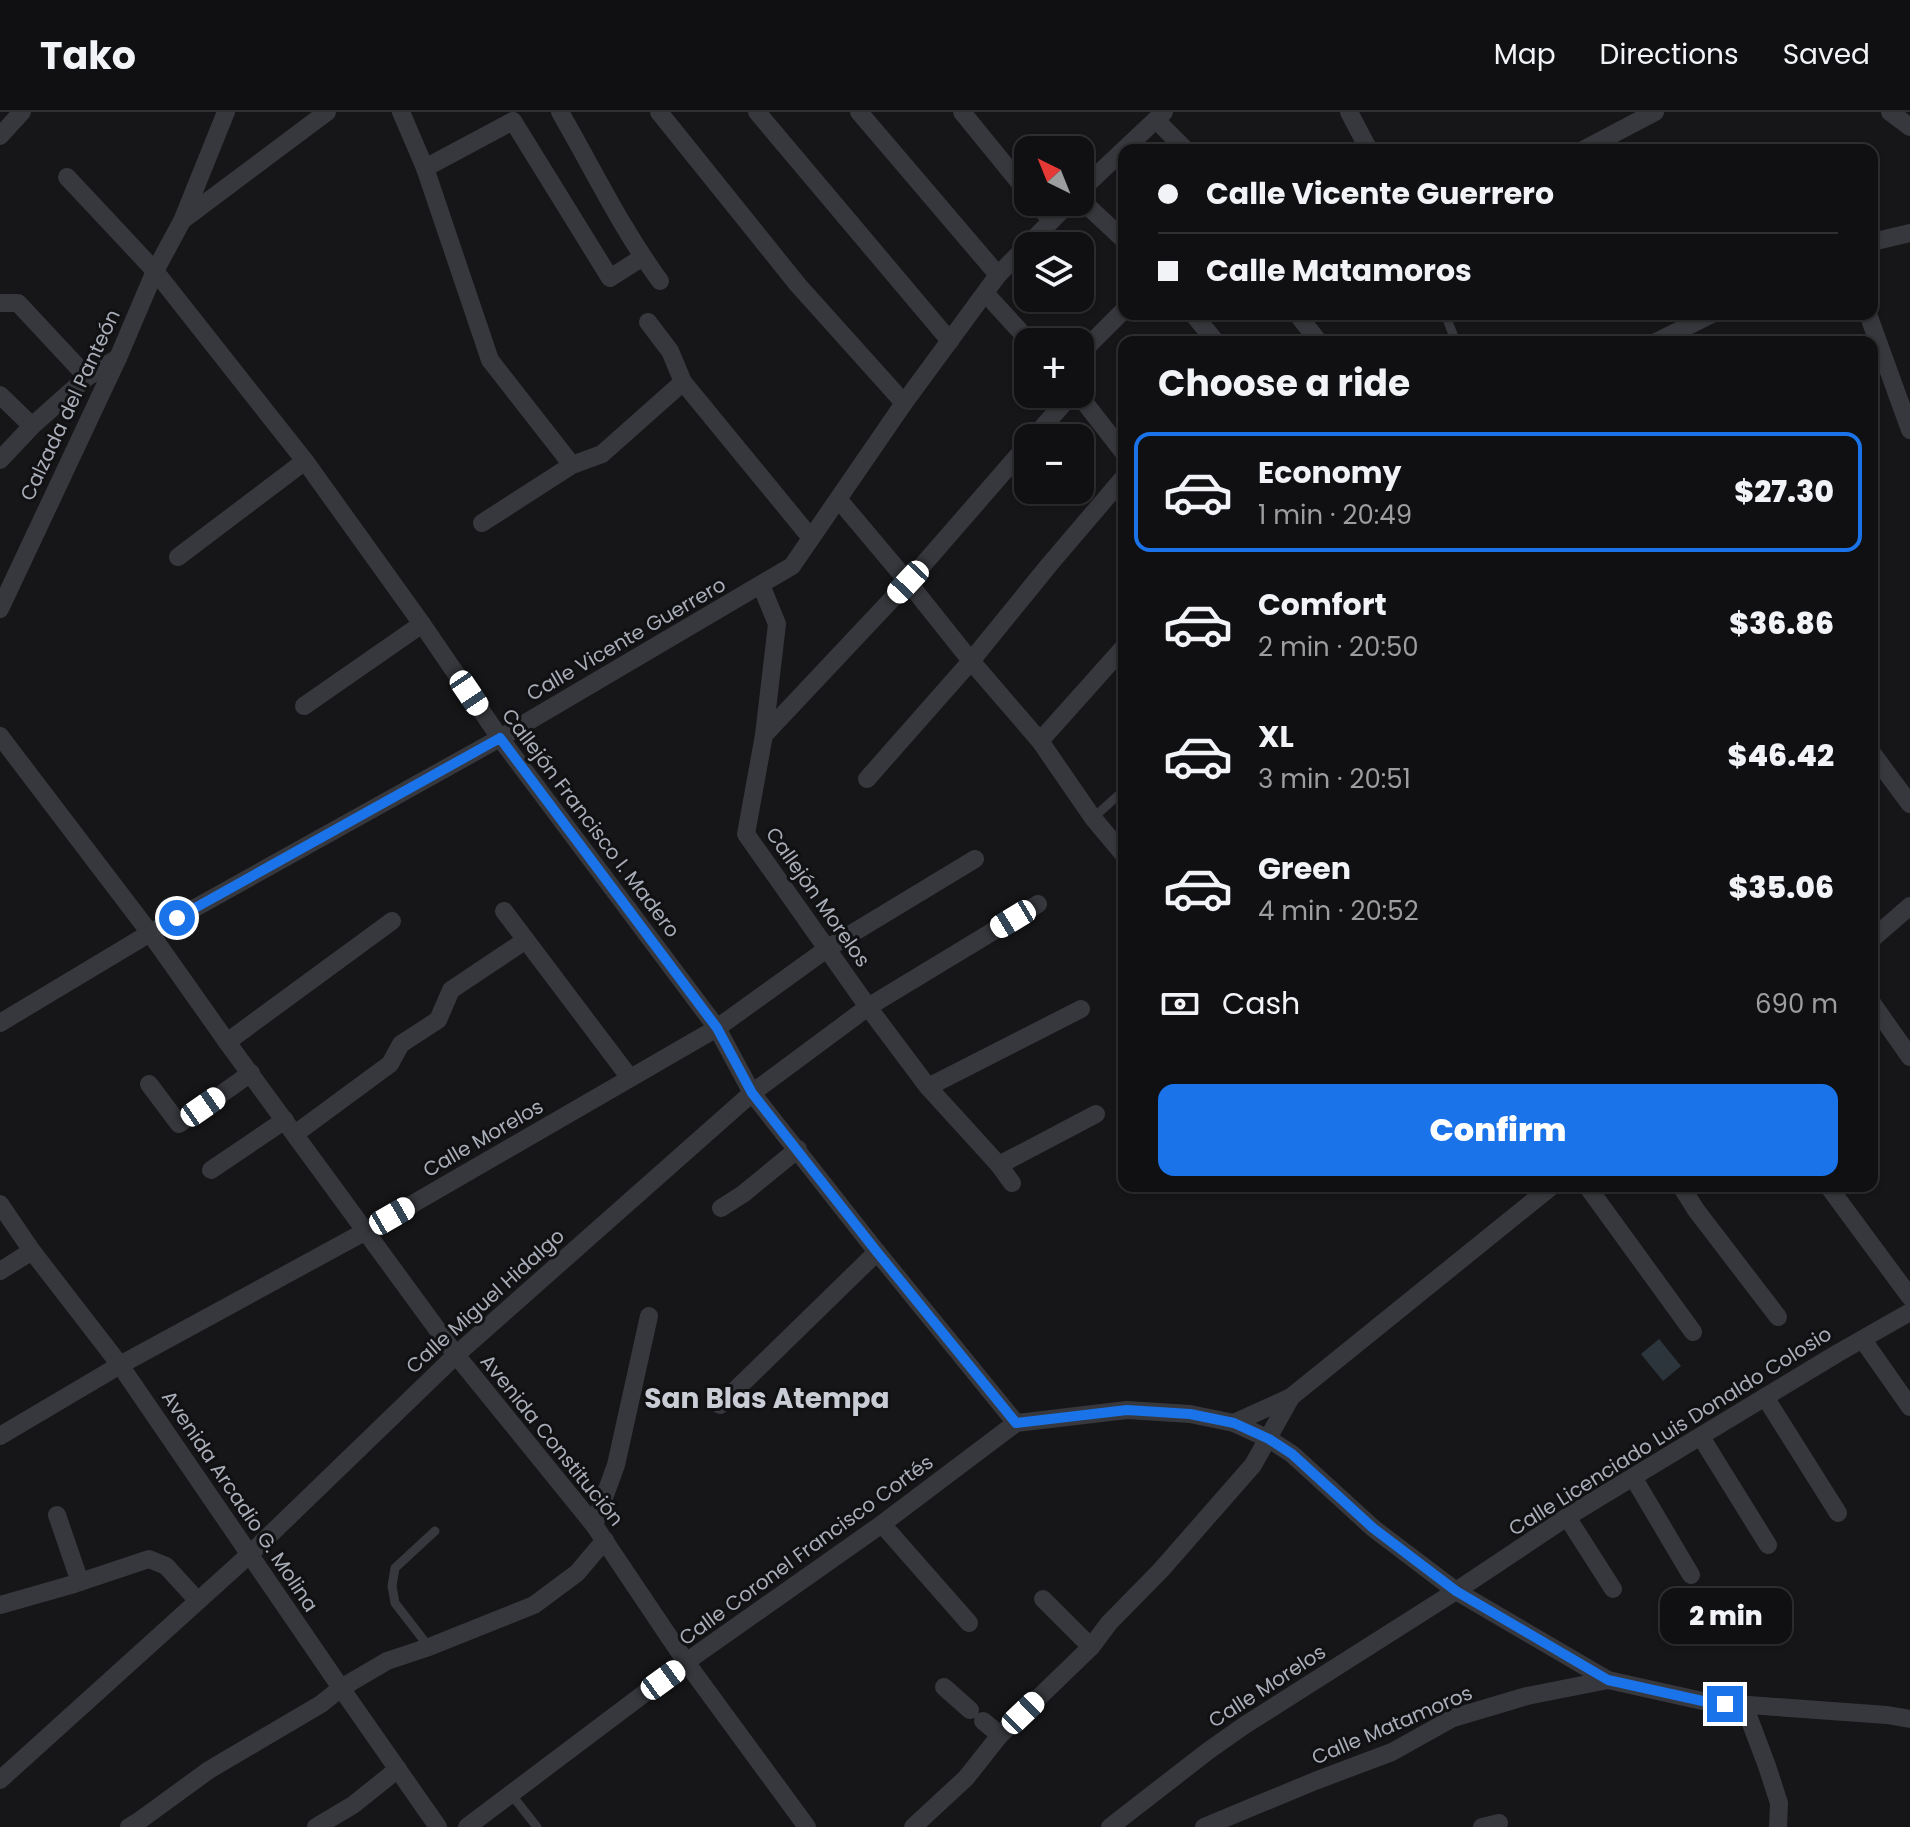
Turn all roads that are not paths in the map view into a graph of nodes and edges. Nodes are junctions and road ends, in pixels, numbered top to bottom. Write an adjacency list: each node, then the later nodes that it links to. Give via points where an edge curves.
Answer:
1 (22, 112): 15 (street)
2 (226, 112): 28 (street, Calzada del Panteón)
3 (327, 112): 28 (street, Calzada del Panteón)
4 (401, 112): 21 (street)
5 (560, 112): 33 (street)
6 (659, 112): 55 (street, via 798,285)
7 (757, 112): 49 (street)
8 (859, 112): 35 (street)
9 (962, 112): 22 (street)
10 (1655, 112): 19 (street)
11 (1890, 112): 14 (street)
12 (1355, 115): 18 (street)
13 (1160, 116): 16 (street); 17 (street)
14 (1910, 127)
15 (0, 136)
16 (1130, 144)
17 (1181, 144)
18 (1367, 144)
19 (1594, 144)
20 (1118, 155): 24 (street)
21 (425, 168): 33 (street, via 513,121 610,278); 65 (street, via 490,360)
22 (1014, 176)
23 (67, 177): 34 (street, Callejón Francisco I. Madero)
24 (1094, 178)
25 (1094, 212): 31 (street)
26 (1047, 216): 29 (street)
27 (1056, 216): 29 (street, Calle Vicente Guerrero)
28 (182, 221): 34 (street, Calzada del Panteón)
29 (1051, 221): 35 (street, Calle Vicente Guerrero)
30 (1910, 233): 32 (street)
31 (1118, 234)
32 (1878, 241)
33 (643, 257): 36 (street)
34 (155, 271): 51 (street, Calzada del Panteón); 64 (street, Callejón Francisco I. Madero)
35 (998, 275): 37 (street, Calle Vicente Guerrero)
36 (660, 281)
37 (986, 294): 44 (street); 49 (street, Calle Vicente Guerrero)
38 (0, 303): 52 (street, via 18,303)
39 (1118, 316): 48 (street)
40 (1198, 320): 45 (street)
41 (1302, 320): 46 (street)
42 (1700, 320): 47 (street)
43 (648, 322): 53 (street, via 670,351)
44 (1017, 328)
45 (1211, 336)
46 (1314, 336)
47 (1668, 336)
48 (1094, 340)
49 (950, 341): 55 (street, Calle Vicente Guerrero)
50 (1878, 342): 60 (street)
51 (118, 358): 52 (street); 73 (street, Calzada del Panteón)
52 (87, 377): 59 (street)
53 (683, 382): 65 (street, via 602,454); 69 (street)
54 (0, 395): 59 (street)
55 (904, 403): 67 (street, Calle Vicente Guerrero)
56 (1062, 408): 58 (street)
57 (1087, 408): 61 (street)
58 (1046, 424)
59 (32, 426): 62 (street)
60 (1910, 430)
61 (1118, 446)
62 (0, 460)
63 (1014, 460): 71 (street)
64 (305, 461): 70 (street); 74 (street, Callejón Francisco I. Madero)
65 (572, 465): 68 (street)
66 (1118, 484): 76 (street)
67 (839, 500): 69 (street, Calle Vicente Guerrero); 71 (street)
68 (482, 523)
69 (811, 538): 72 (street, Calle Vicente Guerrero, via 792,566)
70 (178, 557)
71 (908, 582): 76 (street); 78 (street)
72 (761, 585): 78 (street, Callejón Morelos, via 777,624); 80 (street, Calle Vicente Guerrero)
73 (0, 609)
74 (422, 624): 77 (street); 80 (street, Callejón Francisco I. Madero)
75 (1118, 654): 81 (street)
76 (971, 661): 81 (street); 83 (street)
77 (304, 706)
78 (764, 735): 96 (street, Callejón Morelos, via 746,834)
79 (0, 736): 93 (street, Avenida Constitución)
80 (500, 738): 93 (street, Calle Vicente Guerrero); 101 (street, Callejón Francisco I. Madero)
81 (1040, 741): 86 (street)
82 (1878, 761): 85 (street)
83 (867, 779)
84 (1118, 795): 86 (lane)
85 (1910, 804)
86 (1093, 818): 87 (street)
87 (1118, 848)
88 (975, 859): 96 (street, Calle Morelos)
89 (1038, 904): 97 (street, Calle Miguel Hidalgo)
90 (1910, 906): 94 (street)
91 (504, 911): 95 (street)
92 (392, 921): 102 (street)
93 (150, 933): 100 (street, Calle Vicente Guerrero); 102 (street, Avenida Constitución)
94 (1878, 934)
95 (526, 940): 105 (street); 110 (street, via 451,990 438,1020 401,1044 390,1064)
96 (828, 948): 97 (street, Callejón Morelos); 101 (street, Calle Morelos)
97 (868, 1007): 107 (street, Callejón Morelos); 108 (street, Calle Miguel Hidalgo)
98 (1081, 1009): 107 (street)
99 (1878, 1012): 103 (street)
100 (0, 1023)
101 (717, 1028): 105 (street, Calle Morelos); 108 (street, Callejón Francisco I. Madero)
102 (227, 1042): 104 (street, Avenida Constitución)
103 (1910, 1057)
104 (251, 1073): 106 (street, via 179,1124); 110 (street, Avenida Constitución)
105 (630, 1078): 121 (street, Calle Morelos)
106 (149, 1084)
107 (928, 1087): 112 (street, Callejón Morelos)
108 (752, 1093): 111 (street, Callejón Francisco I. Madero); 131 (street, Calle Miguel Hidalgo)
109 (1096, 1114): 112 (street)
110 (290, 1127): 113 (street); 121 (street, Avenida Constitución)
111 (798, 1149): 120 (street); 123 (street, Callejón Francisco I. Madero)
112 (999, 1165): 114 (street, Callejón Morelos)
113 (211, 1170)
114 (1012, 1183)
115 (1545, 1192): 133 (street)
116 (1591, 1192): 129 (street)
117 (1685, 1192): 128 (street)
118 (1832, 1192): 125 (street)
119 (0, 1204): 122 (street, Avenida Arcadio G. Molina)
120 (721, 1208)
121 (366, 1231): 131 (street, Avenida Constitución); 132 (street, Calle Morelos)
122 (32, 1251): 124 (street); 132 (street, Avenida Arcadio G. Molina)
123 (877, 1252): 135 (street); 137 (street, Callejón Francisco I. Madero)
124 (0, 1271)
125 (1910, 1297)
126 (1910, 1312): 130 (street, Calle Licenciado Luis Donaldo Colosio)
127 (649, 1316): 148 (street)
128 (1778, 1317)
129 (1693, 1332)
130 (1863, 1340): 134 (street, Calle Licenciado Luis Donaldo Colosio); 136 (street)
131 (456, 1355): 148 (street, Avenida Constitución); 150 (street, Calle Miguel Hidalgo)
132 (120, 1365): 139 (street, Calle Morelos); 150 (street, Avenida Arcadio G. Molina)
133 (1291, 1397): 138 (street); 141 (street)
134 (1765, 1397): 140 (street, Calle Licenciado Luis Donaldo Colosio); 143 (street)
135 (720, 1405)
136 (1910, 1407)
137 (1016, 1423): 138 (street, via 1127,1410); 146 (street, Calle Coronel Francisco Cortés)
138 (1234, 1423): 141 (street)
139 (0, 1436)
140 (1701, 1437): 142 (street, Calle Licenciado Luis Donaldo Colosio); 149 (street)
141 (1269, 1439): 154 (street); 160 (street, via 1253,1465)
142 (1633, 1477): 145 (street, Calle Licenciado Luis Donaldo Colosio); 151 (street)
143 (1838, 1513)
144 (57, 1515): 152 (street)
145 (1567, 1517): 153 (street); 154 (street, Calle Licenciado Luis Donaldo Colosio)
146 (882, 1524): 158 (street); 161 (street, Calle Coronel Francisco Cortés)
147 (435, 1531): 159 (lane, via 395,1568 392,1586 395,1603)
148 (600, 1532): 159 (street, via 577,1573 534,1605); 161 (street, Avenida Constitución)
149 (1768, 1545)
150 (250, 1554): 156 (street, Calle Miguel Hidalgo); 164 (street, Avenida Arcadio G. Molina)
151 (1691, 1575)
152 (80, 1582): 156 (street, via 149,1559 166,1566); 157 (street)
153 (1613, 1589)
154 (1456, 1591): 162 (street); 180 (street, Calle Morelos, via 1245,1725)
155 (1043, 1599): 160 (street)
156 (198, 1601): 171 (street, Calle Miguel Hidalgo)
157 (0, 1605)
158 (969, 1623)
159 (429, 1647): 164 (street, via 387,1661)
160 (1091, 1647): 169 (street)
161 (686, 1662): 172 (street, Calle Coronel Francisco Cortés); 178 (street, Avenida Constitución)
162 (1608, 1680): 165 (street, Calle Matamoros); 181 (street, Calle Matamoros, via 1453,1718 1392,1752)
163 (944, 1687): 169 (street)
164 (341, 1688): 170 (street, Avenida Arcadio G. Molina); 173 (street)
165 (1744, 1705): 167 (street, Calle Matamoros); 182 (street, via 1779,1803)
166 (1910, 1705): 167 (street, Calle Matamoros)
167 (1887, 1715): 168 (street, Calle Matamoros)
168 (1910, 1719)
169 (1000, 1735): 179 (street, via 966,1778)
170 (398, 1769): 174 (street); 175 (street, Avenida Arcadio G. Molina)
171 (0, 1780)
172 (511, 1794): 176 (street, Calle Coronel Francisco Cortés); 177 (lane)
173 (129, 1827)
174 (316, 1827)
175 (438, 1827)
176 (467, 1827)
177 (537, 1827)
178 (807, 1827)
179 (913, 1827)
180 (1110, 1827)
181 (1204, 1827)
182 (1778, 1827)

